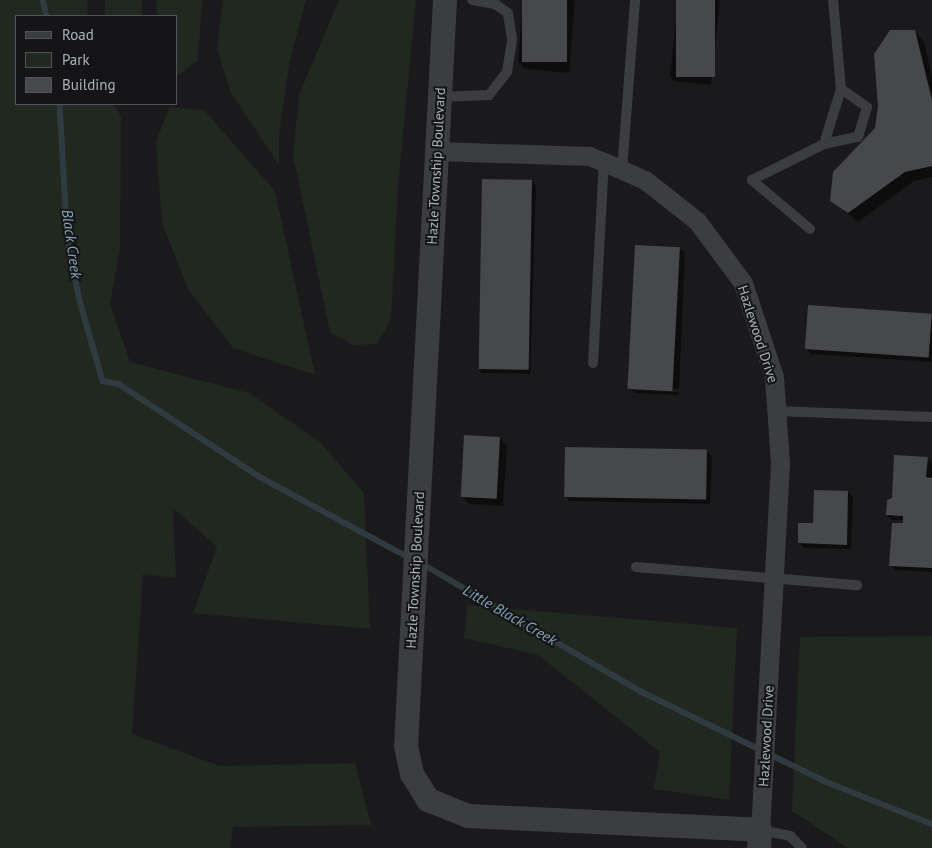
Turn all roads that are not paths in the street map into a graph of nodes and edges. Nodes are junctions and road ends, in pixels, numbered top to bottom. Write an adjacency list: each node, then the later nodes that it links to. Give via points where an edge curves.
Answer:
1 (445, 0): 6 (street, Hazle Township Boulevard)
2 (472, 0): 6 (lane, via 495,4 508,13 512,39 507,72 489,94)
3 (635, 0): 10 (lane)
4 (833, 0): 5 (lane)
5 (841, 89): 7 (lane); 7 (lane, via 867,107 858,137)
6 (439, 96): 8 (street, Hazle Township Boulevard)
7 (824, 144): 11 (lane, via 752,180)
8 (437, 151): 9 (street, Hazlewood Drive, via 589,156); 18 (street, Hazle Township Boulevard, via 406,746 412,774 428,800 468,816)
9 (604, 162): 10 (street, Hazlewood Drive); 12 (lane)
10 (622, 170): 13 (street, Hazlewood Drive, via 645,180 697,221 743,283 774,377)
11 (810, 228)
12 (593, 363)
13 (776, 411): 14 (lane); 16 (street, Hazlewood Drive, via 780,463)
14 (932, 417)
15 (636, 567): 16 (lane)
16 (775, 577): 17 (lane); 18 (street, Hazlewood Drive)
17 (857, 584)
18 (760, 839): 19 (lane, via 790,836)
19 (802, 848)

